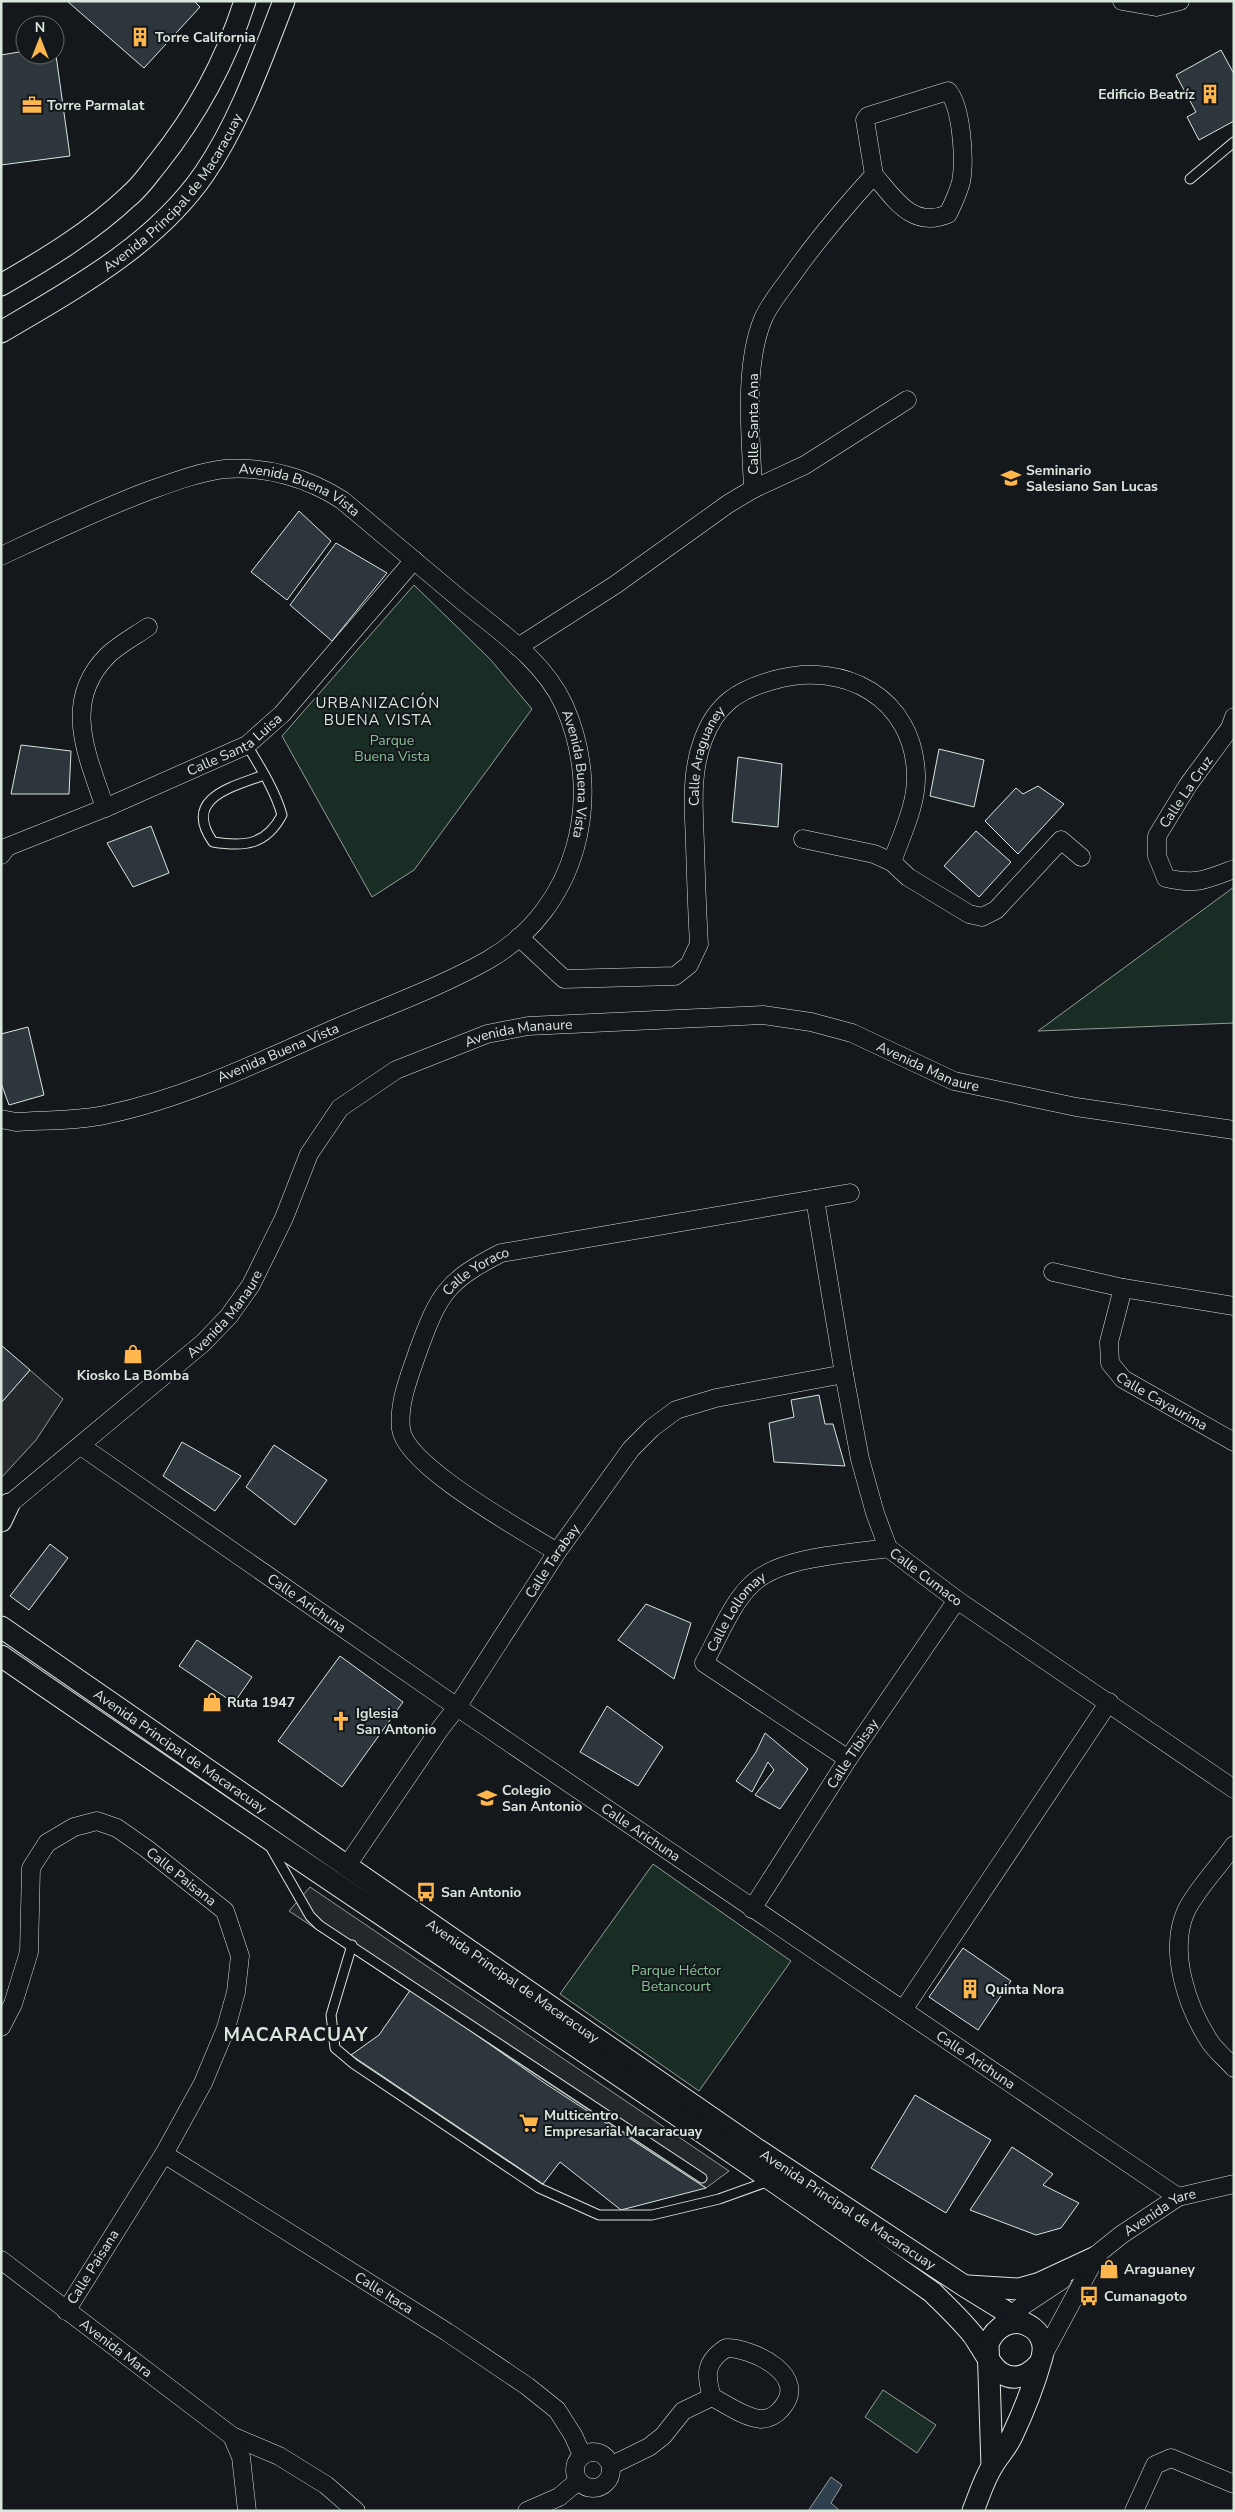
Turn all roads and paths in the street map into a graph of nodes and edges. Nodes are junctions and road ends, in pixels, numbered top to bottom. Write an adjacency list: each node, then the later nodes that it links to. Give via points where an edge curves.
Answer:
1 (245, 1): 8 (street, Avenida Principal de Macaracuay, via 239,22 203,99 174,144 146,178 131,195 86,232)
2 (284, 1): 9 (street, Avenida Principal de Macaracuay, via 245,100 204,173 178,206 94,277)
3 (1122, 1): 4 (street, via 1156,8)
4 (1180, 1)
5 (1234, 142): 7 (lane)
6 (874, 175): 6 (street, via 904,208 919,218 935,219 948,214 955,200 963,165 958,113 948,91 868,116 865,120); 11 (street, Calle Santa Ana, via 826,228 763,319 754,356 751,397)
7 (1190, 179)
8 (1, 285)
9 (1, 332)
10 (907, 400): 11 (street, via 805,465)
11 (752, 489): 15 (street, Calle Santa Ana, via 615,585)
12 (1, 556): 13 (street, Avenida Buena Vista, via 78,520 183,478 224,470 255,469 329,491)
13 (414, 560): 15 (street, Avenida Buena Vista); 17 (street, Calle Santa Luisa, via 294,701)
14 (148, 627): 19 (street, via 108,654 94,671 86,690 81,730)
15 (518, 647): 25 (street, Avenida Buena Vista, via 538,664 563,703 580,761 583,820 576,852 562,883)
16 (1233, 723): 24 (street, Calle La Cruz, via 1188,785 1157,836 1157,856 1166,878 1181,881 1204,881)
17 (247, 745): 18 (lane); 19 (street, Calle Santa Luisa)
18 (264, 776): 18 (lane, via 278,800 282,815 274,831 255,842 213,842 204,829 203,814 210,799 224,790)
19 (105, 808): 21 (street, Calle Santa Luisa, via 6,847)
20 (804, 839): 23 (street, via 874,854)
21 (1, 855)
22 (1082, 858): 23 (street, via 1061,840 996,910 982,917 969,914 908,877)
23 (892, 862): 25 (street, Calle Araguaney, via 914,800 916,776 913,746 899,717 880,696 855,683 822,674 791,675 732,696 714,716 703,740 695,769 693,799 699,944 689,965 675,976 564,979)
24 (1234, 869)
25 (519, 937): 26 (street, Avenida Buena Vista, via 489,960 443,982 178,1095 107,1115 16,1122)
26 (1, 1119)
27 (1234, 1130): 35 (street, Avenida Manaure, via 1076,1107 954,1081 852,1033 811,1022 763,1015 528,1026 487,1034 396,1070 340,1108 309,1154 268,1253 230,1316 203,1343)
28 (850, 1193): 29 (street, Calle Yoraco)
29 (815, 1199): 33 (street, Calle Cumaco); 38 (street, Calle Yoraco, via 501,1253 456,1280 443,1294 434,1309 407,1382 401,1431 408,1445 440,1477)
30 (1053, 1272): 31 (street)
31 (1123, 1288): 32 (street); 34 (street, Calle Cayaurima, via 1110,1342 1110,1363 1123,1379)
32 (1234, 1306)
33 (844, 1374): 37 (street, Calle Cumaco, via 860,1459 874,1513); 38 (street, Calle Tarabay, via 716,1398 676,1410 631,1449)
34 (1234, 1442)
35 (81, 1446): 36 (street, Avenida Manaure); 43 (street, Calle Arichuna)
36 (3, 1511)
37 (888, 1548): 39 (street, Calle Cumaco); 44 (street, Calle Lollomay, via 810,1560 765,1574 751,1584 740,1600 704,1663)
38 (557, 1552): 43 (street, Calle Tarabay)
39 (957, 1600): 42 (street, Calle Cumaco); 44 (street, Calle Tibisay)
40 (1, 1627): 48 (street, Avenida Principal de Macaracuay)
41 (1, 1656): 46 (street, Avenida Principal de Macaracuay)
42 (1109, 1702): 45 (street, Calle Cumaco); 51 (street)
43 (457, 1708): 48 (street, Calle Tarabay); 49 (street, Calle Arichuna)
44 (848, 1759): 49 (street, Calle Tibisay)
45 (1234, 1789)
46 (266, 1839): 50 (lane, via 310,1916); 56 (street, Avenida Principal de Macaracuay, via 399,1925)
47 (1234, 1846): 53 (street, via 1186,1910 1178,1934 1179,1960 1196,2015 1211,2043)
48 (346, 1867): 61 (street, Avenida Principal de Macaracuay, via 755,2148)
49 (752, 1909): 51 (street, Calle Arichuna)
50 (352, 1944): 55 (lane); 56 (lane, via 331,2015 336,2048 354,2064 539,2188 599,2215 652,2215 719,2199)
51 (904, 2010): 58 (street, Calle Arichuna)
52 (1, 2027): 54 (street, Calle Paisana, via 30,1952 31,1868 47,1843 74,1827 97,1821 117,1828 225,1912 240,1956 236,1992 226,2028 203,2083)
53 (1234, 2068)
54 (164, 2154): 62 (street, Calle Paisana); 68 (street, Calle Itaca, via 527,2386 557,2410)
55 (702, 2178)
56 (770, 2180): 64 (street, Avenida Principal de Macaracuay, via 932,2292)
57 (1234, 2184): 58 (street, Avenida Yare)
58 (1178, 2197): 59 (street, Avenida Yare)
59 (1096, 2257): 61 (street, via 1040,2283 1019,2289); 63 (street, Avenida Yare); 65 (street, Avenida Yare)
60 (1, 2260): 62 (street, Avenida Mara)
61 (963, 2285): 63 (street, Avenida Principal de Macaracuay)
62 (66, 2311): 67 (street, Avenida Mara)
63 (1006, 2321): 64 (street, via 992,2334); 65 (street, via 1031,2327 1041,2340 1043,2348)
64 (988, 2355): 65 (street, Avenida Principal de Macaracuay, via 992,2365 1010,2377 1026,2374); 70 (street)
65 (1039, 2364): 70 (street, via 1012,2437)
66 (712, 2397): 66 (street, via 707,2378 709,2366 715,2355 726,2348 738,2348 770,2362 784,2376 789,2391 787,2402 780,2411 763,2419 754,2418); 69 (street, via 683,2411 663,2436 649,2447)
67 (232, 2436): 73 (street, via 241,2457); 74 (street, Avenida Mara, via 279,2456 326,2485)
68 (582, 2456): 69 (street, via 595,2451 602,2453); 71 (street, via 575,2467)
69 (612, 2465): 71 (street, via 609,2480 603,2486 590,2488)
70 (992, 2467): 76 (street)
71 (578, 2481): 75 (street, via 559,2497)
72 (1234, 2484): 77 (street, via 1172,2458 1155,2465)
73 (247, 2511)
74 (356, 2511)
75 (527, 2511)
76 (972, 2511)
77 (1134, 2511)

